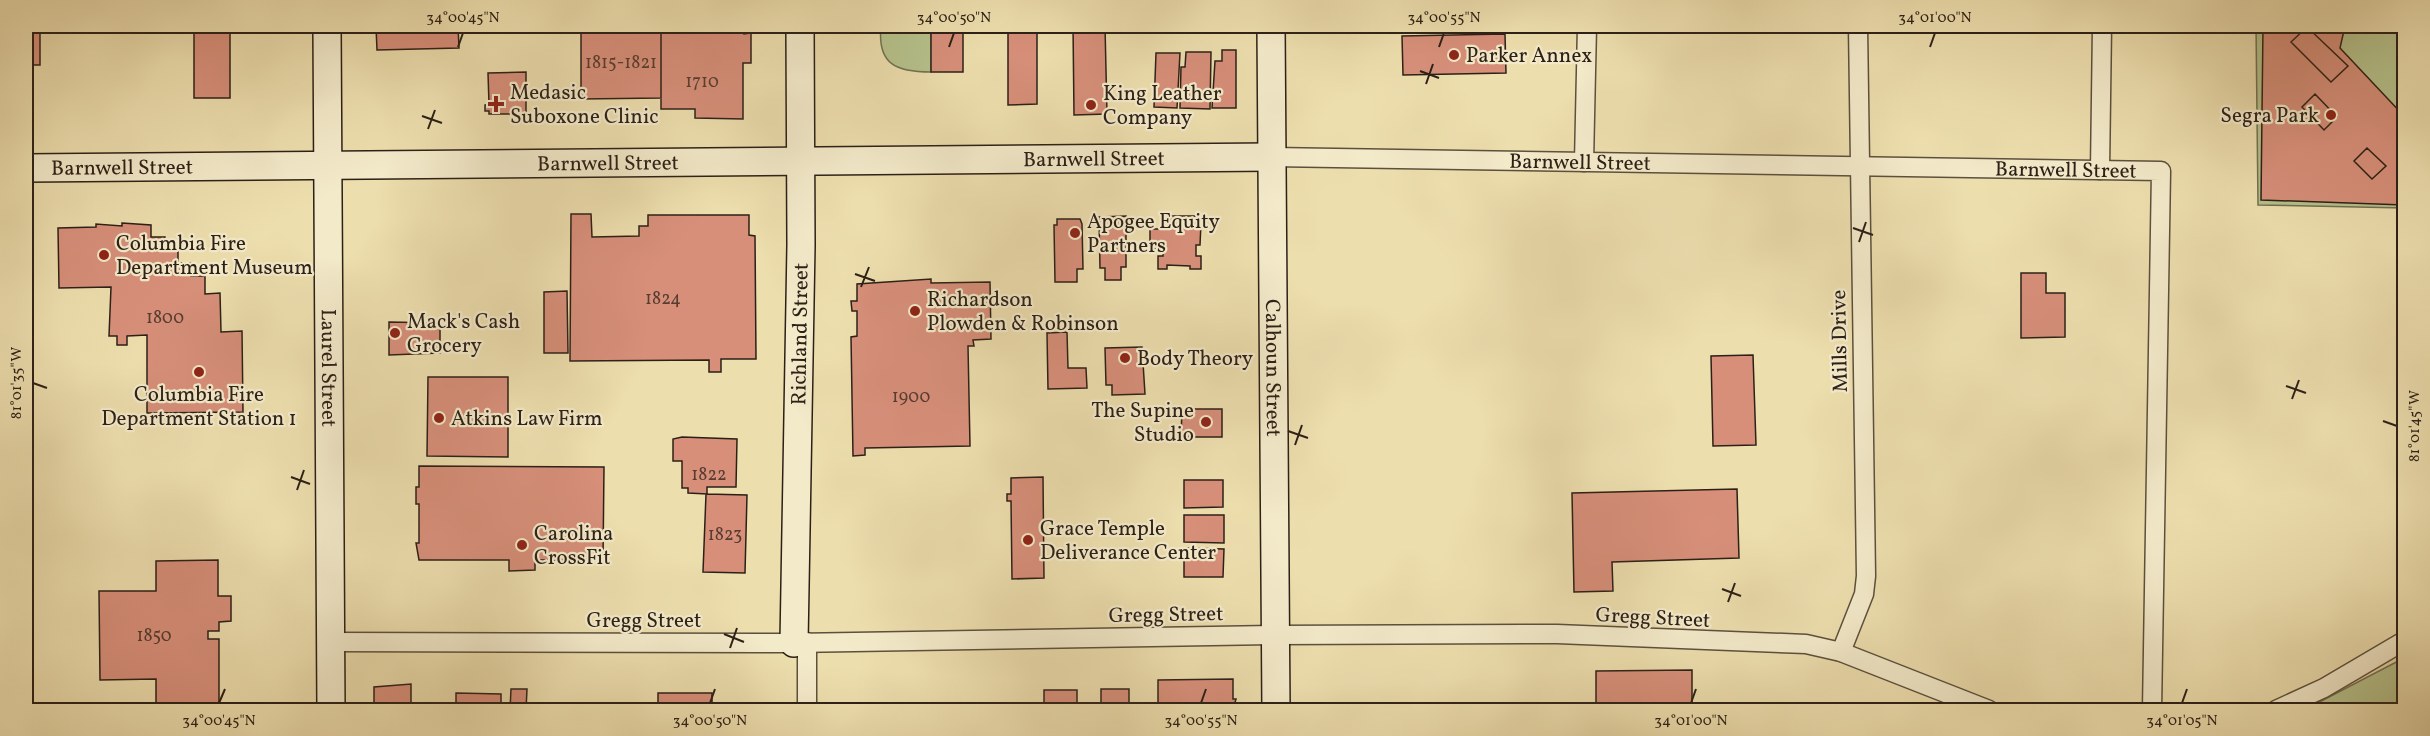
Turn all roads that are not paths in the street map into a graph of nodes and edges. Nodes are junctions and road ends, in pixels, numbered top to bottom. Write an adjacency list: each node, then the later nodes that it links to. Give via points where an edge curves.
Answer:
1 (327, 26): 10 (street, Laurel Street)
2 (800, 26): 8 (street, Richland Street)
3 (1271, 26): 7 (street, Calhoun Street)
4 (1587, 26): 9 (street)
5 (1858, 26): 11 (street, Mills Drive)
6 (2102, 26): 13 (street)
7 (1272, 157): 8 (street, Barnwell Street); 9 (street, Barnwell Street); 14 (street, Calhoun Street)
8 (801, 160): 10 (street, Barnwell Street); 17 (street, Richland Street)
9 (1584, 162): 11 (street, Barnwell Street)
10 (327, 167): 12 (street, Barnwell Street); 16 (street, Laurel Street)
11 (1858, 167): 13 (street, Barnwell Street); 18 (street, Mills Drive, via 1866,576 1864,594)
12 (26, 168)
13 (2100, 170): 23 (street, Barnwell Street, via 2161,171)
14 (1275, 634): 17 (street, Gregg Street); 18 (street, Gregg Street, via 1557,634 1806,644); 21 (street, Calhoun Street)
15 (2404, 640): 24 (street, via 2324,688)
16 (331, 642): 17 (street, Gregg Street); 19 (street, Laurel Street)
17 (800, 643): 20 (street, Richland Street)
18 (1841, 652): 22 (street, Gregg Street)
19 (332, 711)
20 (807, 711)
21 (1276, 711)
22 (1989, 711)
23 (2152, 711)
24 (2276, 711)

